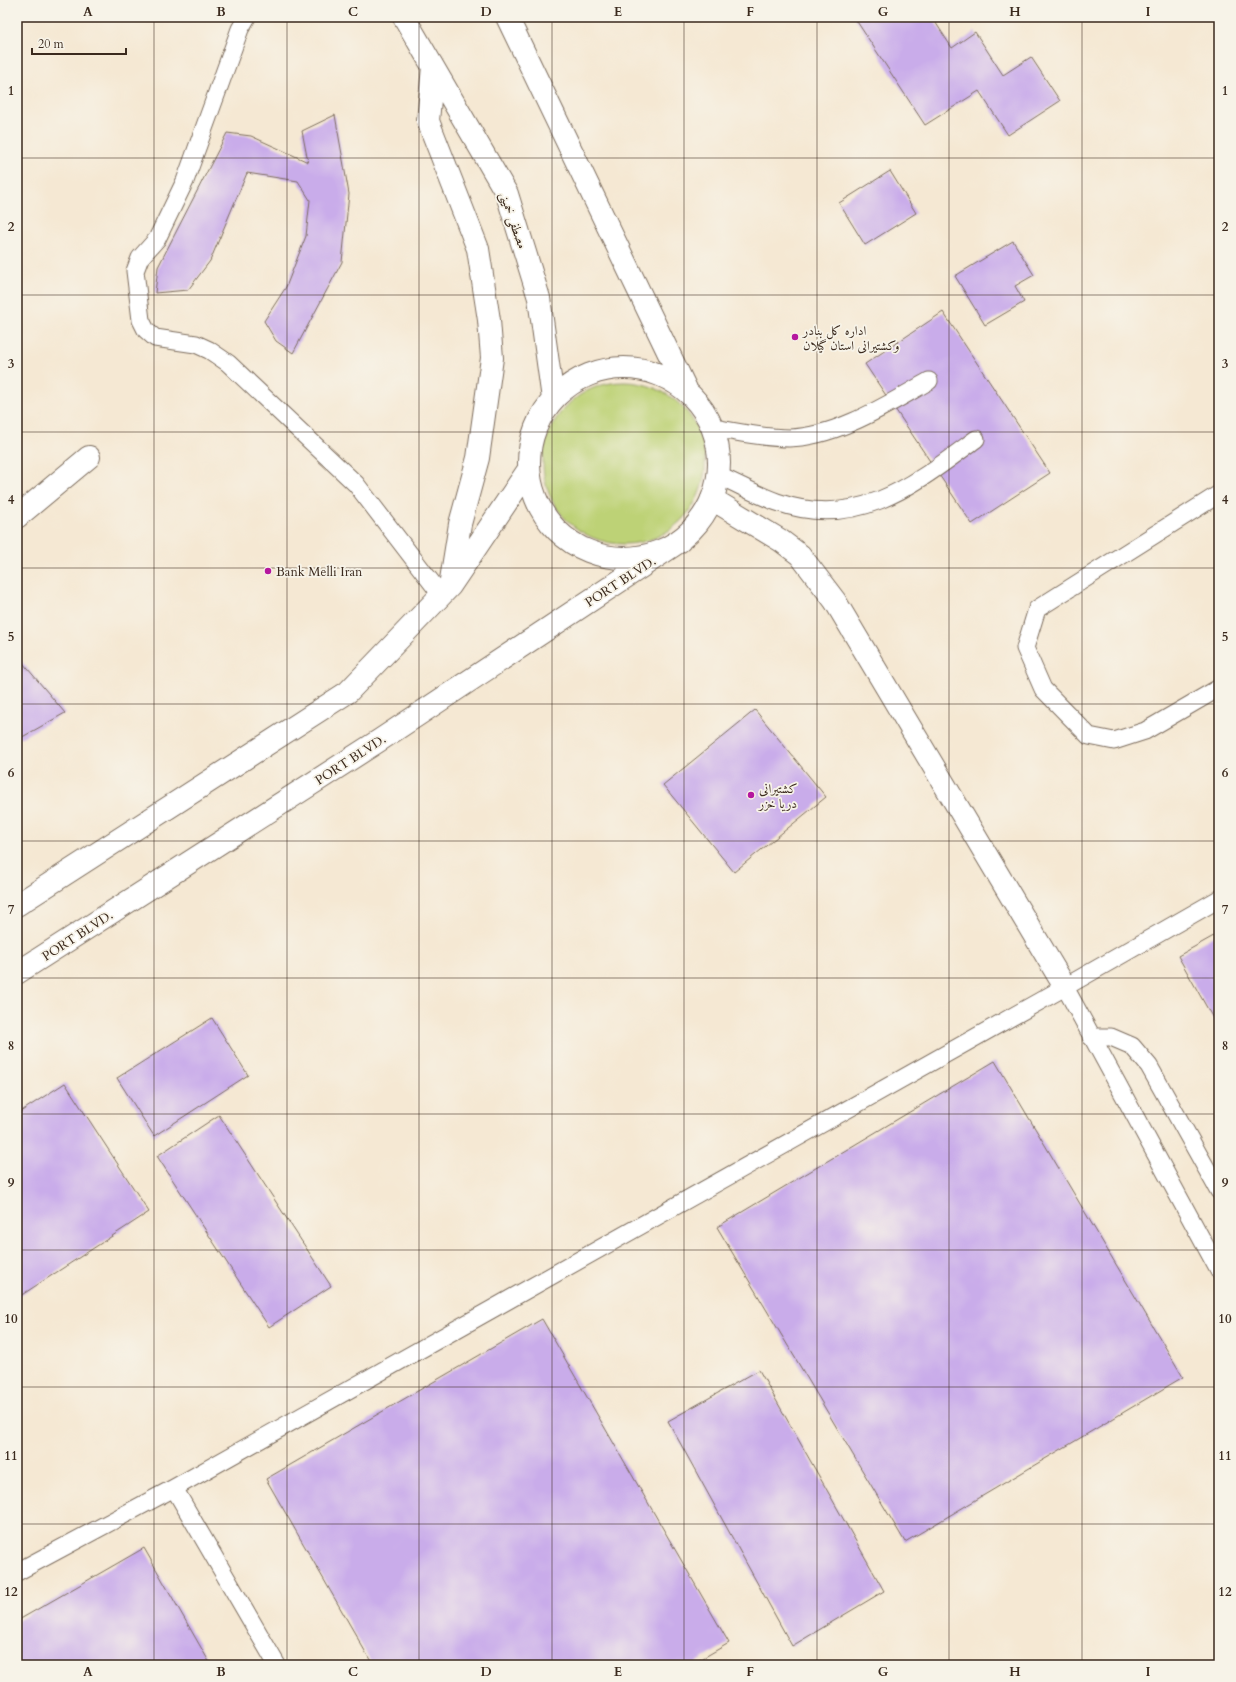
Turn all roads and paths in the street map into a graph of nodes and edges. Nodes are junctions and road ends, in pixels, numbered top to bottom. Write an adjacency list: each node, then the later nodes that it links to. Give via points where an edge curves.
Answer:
1 (247, 17): 17 (lane, via 240,29 185,181 156,239 137,264 135,271 141,320 146,330 155,338 196,344 228,363 356,484)
2 (404, 17): 4 (main road, مصطفی خمینی)
3 (507, 17): 6 (main road)
4 (433, 68): 7 (main road, مصطفی خمینی, via 507,194 539,298); 17 (main road, via 428,121 478,249 492,358 478,458 460,524)
5 (929, 381): 8 (lane, via 862,418 824,432 790,438 758,436)
6 (686, 389): 7 (main road, via 665,376 643,369 618,367 594,372 572,383); 8 (main road, via 702,407)
7 (553, 398): 11 (main road, via 539,419 530,443)
8 (713, 428): 12 (main road, via 719,452)
9 (976, 439): 12 (lane, via 920,480 880,501 855,508 824,512 777,502)
10 (89, 457): 15 (main road)
11 (529, 469): 16 (main road, via 534,494 546,517 563,536 585,550 610,557 635,558 660,551); 17 (main road)
12 (719, 476): 14 (main road)
13 (1219, 494): 18 (lane, via 1037,609 1025,648 1043,689 1089,736 1114,741 1145,731)
14 (712, 499): 16 (main road, via 700,521); 22 (main road, via 800,555 835,601)
15 (17, 517)
16 (680, 541): 21 (main road, PORT BLVD., via 373,744)
17 (446, 591): 20 (main road, via 348,692)
18 (1219, 688)
19 (1219, 899): 22 (lane)
20 (17, 905)
21 (17, 973)
22 (1065, 988): 23 (lane); 26 (lane)
23 (1091, 1037): 24 (lane, via 1111,1037 1132,1046 1149,1066); 25 (lane)
24 (1219, 1191)
25 (1219, 1271)
26 (174, 1488): 27 (lane); 28 (lane)
27 (17, 1572)
28 (277, 1665)

